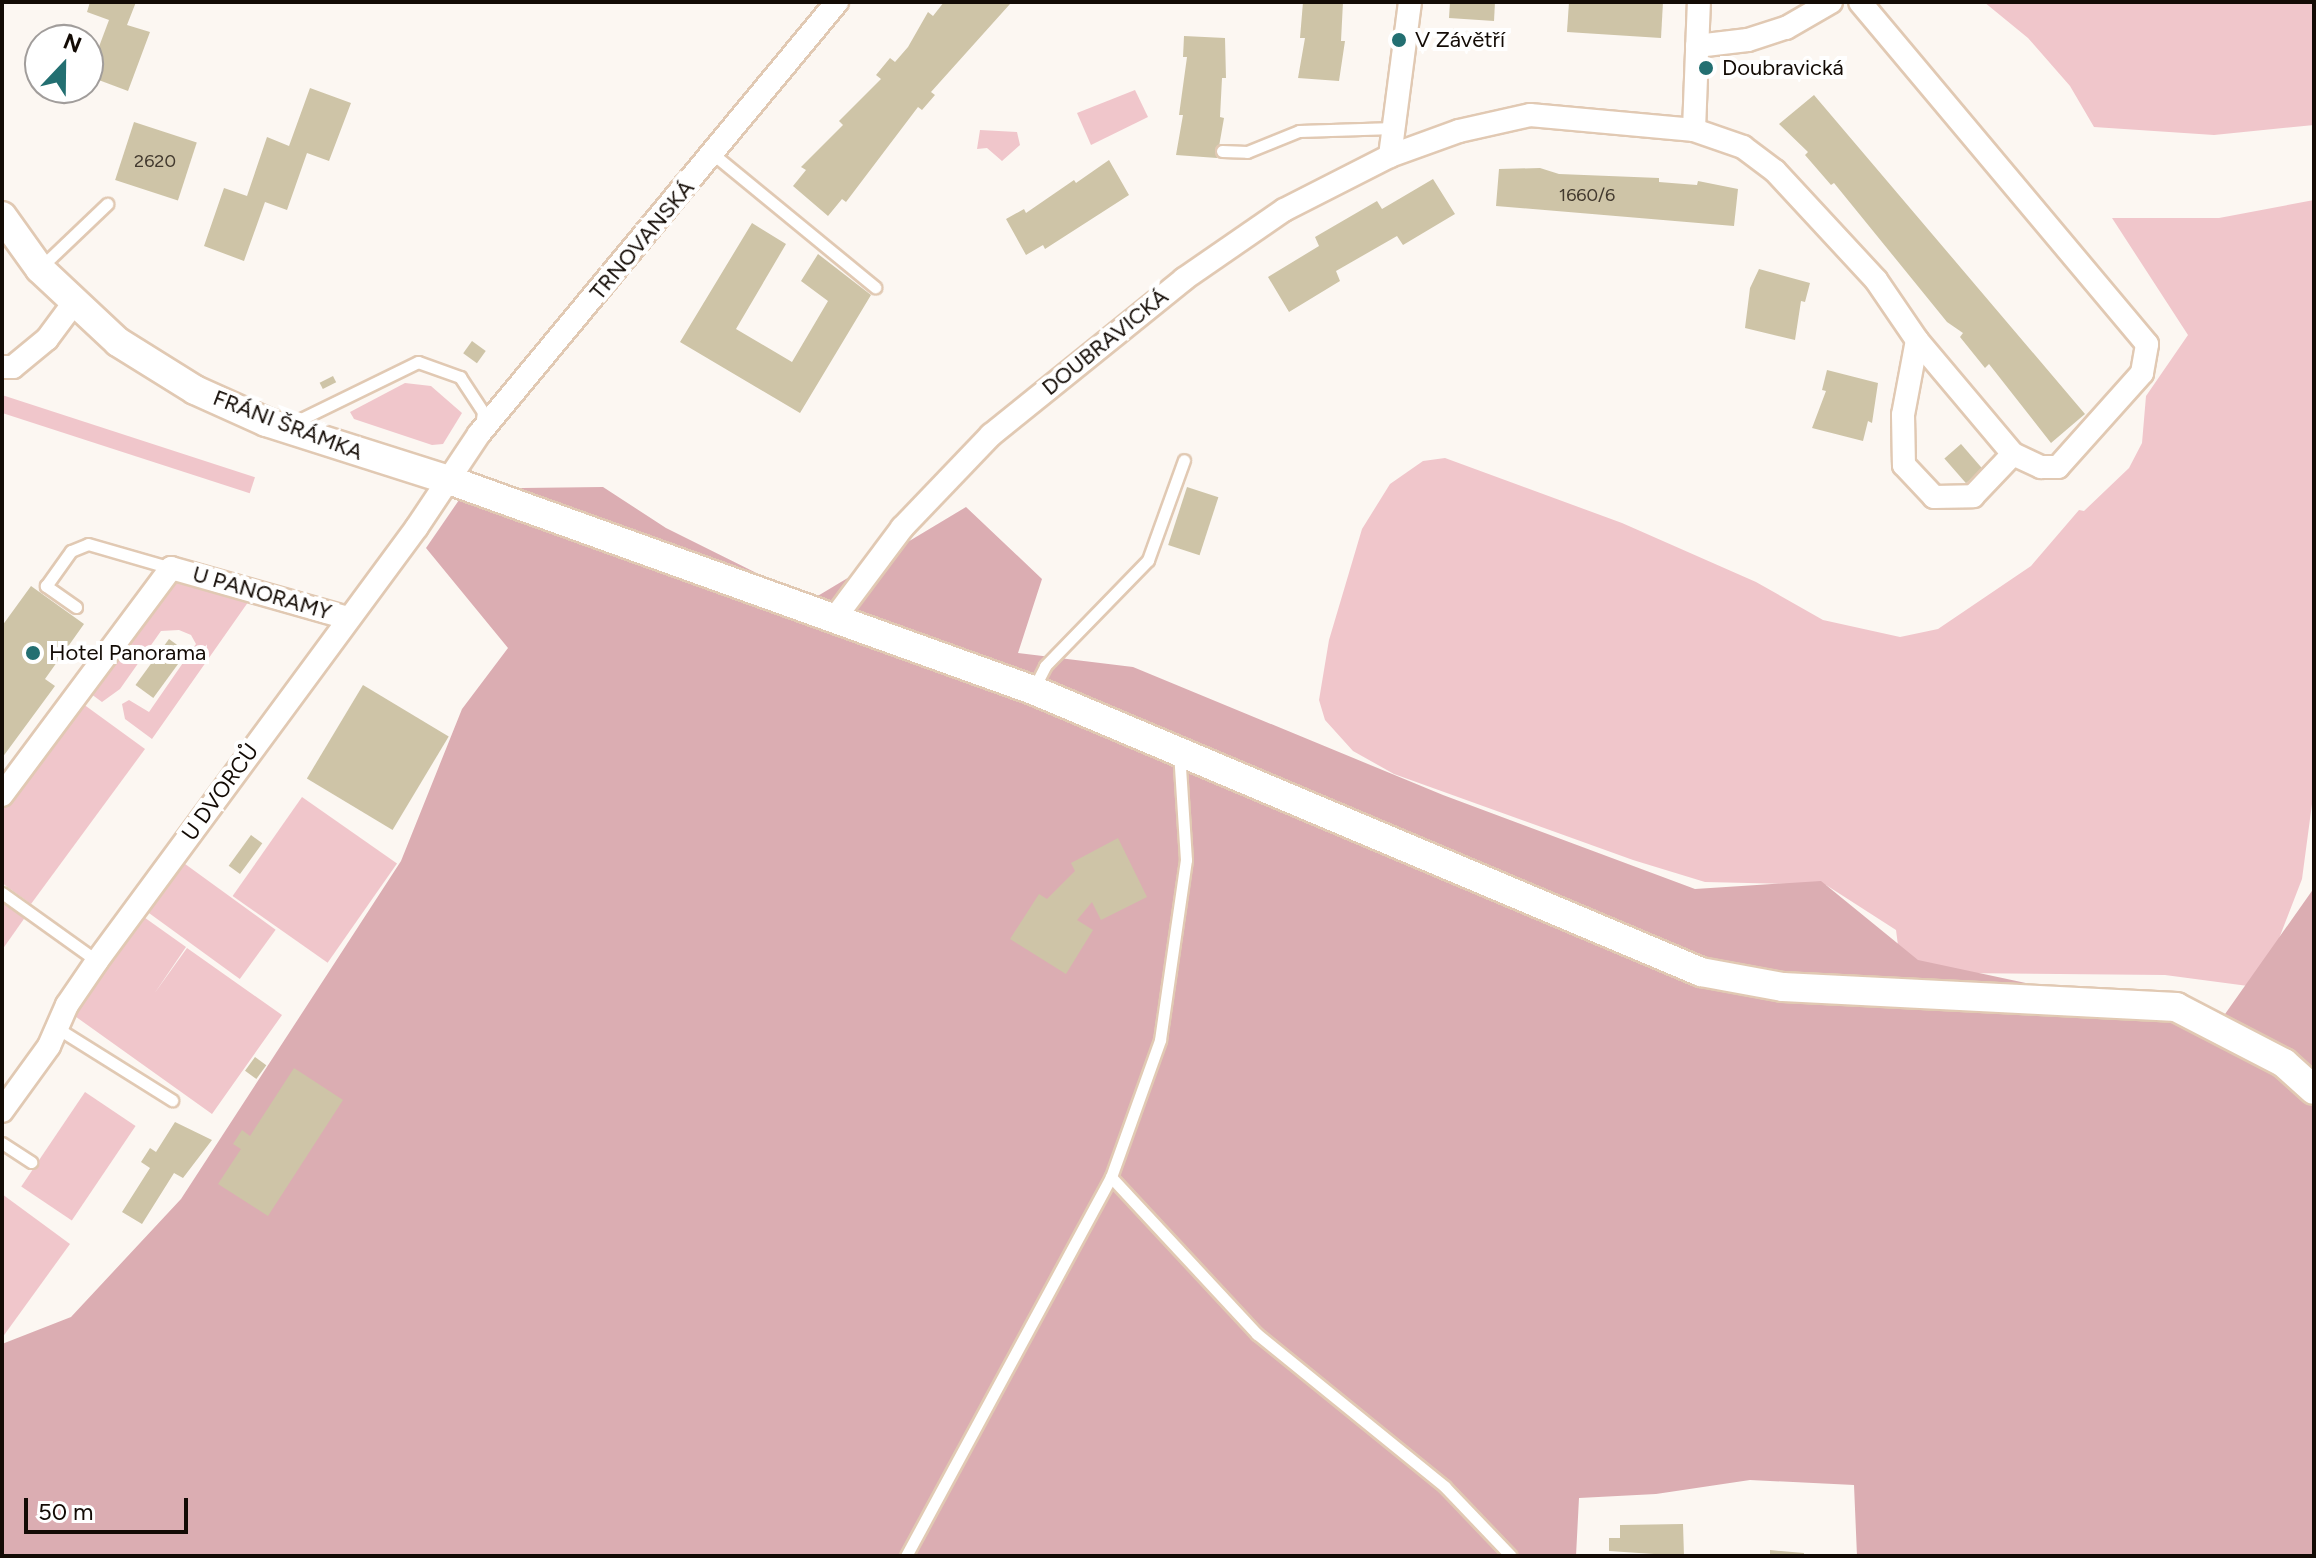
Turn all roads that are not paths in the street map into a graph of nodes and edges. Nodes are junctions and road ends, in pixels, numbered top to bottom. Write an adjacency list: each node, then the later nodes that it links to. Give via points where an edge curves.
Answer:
1 (837, 2): 10 (street, TRNOVANSKÁ)
2 (1410, 2): 7 (street)
3 (1699, 2): 6 (street)
4 (1831, 2): 6 (street, via 1786,28 1748,40)
5 (1860, 2): 21 (street, via 2147,344 2142,373 2058,467 2041,467)
6 (1697, 46): 8 (street)
7 (1394, 128): 9 (lane, via 1299,131 1247,152); 11 (street)
8 (1694, 130): 11 (street, DOUBRAVICKÁ, via 1530,115 1459,131); 17 (street, DOUBRAVICKÁ, via 1743,147 1775,171 1876,280)
9 (1222, 151)
10 (713, 154): 15 (lane); 20 (street, TRNOVANSKÁ)
11 (1390, 156): 27 (street, DOUBRAVICKÁ, via 1284,210 1184,279 991,435 902,528)
12 (107, 204): 14 (lane)
13 (2, 216): 14 (street, FRÁNI ŠRÁMKA)
14 (40, 269): 16 (street, FRÁNI ŠRÁMKA)
15 (875, 287)
16 (73, 304): 18 (street, via 47,339 13,367); 19 (street, FRÁNI ŠRÁMKA, via 157,368)
17 (1917, 340): 21 (street, DOUBRAVICKÁ); 21 (street, via 1903,415 1904,465 1934,497 1973,496)
18 (2, 367)
19 (266, 422): 20 (lane, via 301,424 418,362 448,370 469,386 483,412); 23 (street, FRÁNI ŠRÁMKA)
20 (479, 434): 23 (street, TRNOVANSKÁ)
21 (2013, 454)
22 (1184, 460): 28 (lane, via 1148,560 1045,666)
23 (449, 480): 26 (street, U DVORCŮ); 27 (street, FRÁNI ŠRÁMKA)
24 (171, 568): 25 (lane, via 88,544 71,551 46,586); 26 (street, U PANORAMY); 30 (street, U PANORAMY)
25 (76, 607)
26 (348, 618): 32 (street, U DVORCŮ)
27 (834, 619): 28 (street, FRÁNI ŠRÁMKA)
28 (1033, 690): 29 (street, FRÁNI ŠRÁMKA)
29 (1179, 752): 34 (street, FRÁNI ŠRÁMKA, via 1701,972 1783,987 2176,1007 2284,1063); 39 (lane, via 1186,860 1160,1040)
30 (2, 795)
31 (2, 893): 32 (lane)
32 (97, 961): 33 (street, U DVORCŮ)
33 (57, 1028): 35 (lane); 36 (street, U DVORCŮ)
34 (2314, 1090)
35 (172, 1100)
36 (2, 1111)
37 (2, 1143): 38 (lane)
38 (31, 1162)
39 (1111, 1177): 40 (lane); 41 (lane, via 1257,1334 1445,1487)
40 (906, 1556)
41 (1511, 1556)

